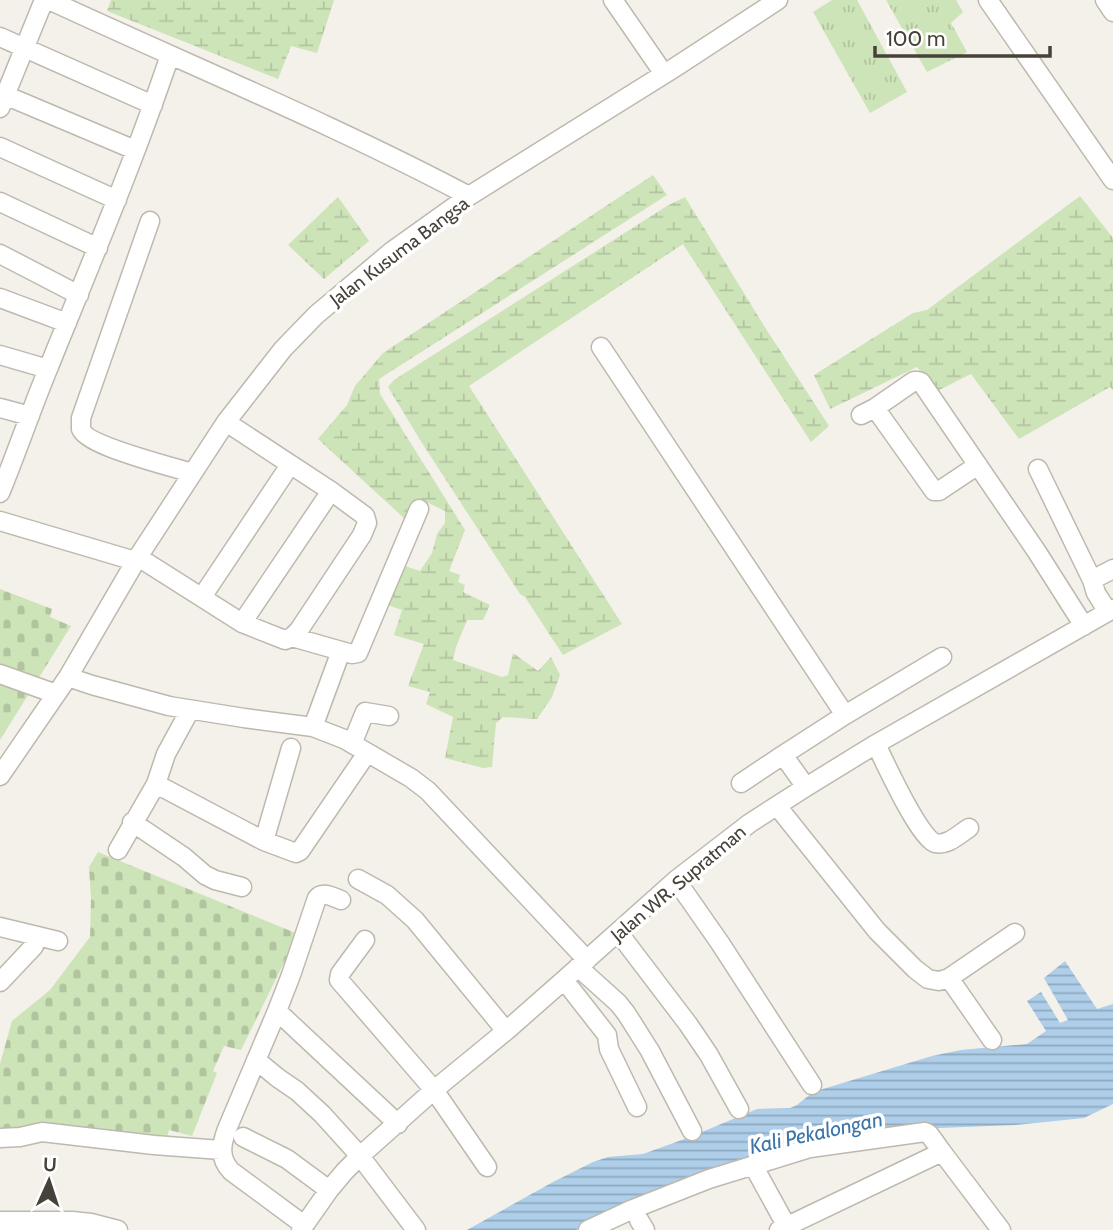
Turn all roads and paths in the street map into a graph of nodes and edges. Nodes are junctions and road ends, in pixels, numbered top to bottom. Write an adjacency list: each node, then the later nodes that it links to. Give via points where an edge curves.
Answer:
1 (34, 0): 9 (street)
2 (47, 0): 9 (street); 10 (street)
3 (613, 0): 11 (street)
4 (619, 0): 11 (street, via 641,18)
5 (778, 0): 11 (street, Jalan Kusuma Bangsa)
6 (988, 0): 16 (street)
7 (1105, 0): 8 (street)
8 (1113, 12)
9 (14, 42): 12 (street); 13 (street)
10 (170, 55): 13 (street); 17 (street)
11 (669, 71): 17 (street, Jalan Kusuma Bangsa)
12 (1, 96): 15 (street)
13 (153, 105): 15 (street)
14 (0, 147): 18 (street)
15 (135, 150): 18 (street)
16 (1113, 180)
17 (469, 196): 31 (street, Jalan Kusuma Bangsa, via 392,251 316,315)
18 (117, 200): 21 (street)
19 (0, 202): 21 (street)
20 (150, 222): 36 (street, via 81,429 125,454)
21 (98, 248): 23 (street)
22 (0, 254): 23 (street)
23 (79, 295): 25 (street)
24 (0, 298): 25 (street)
25 (67, 323): 28 (street)
26 (601, 347): 54 (street)
27 (0, 355): 28 (street)
28 (48, 369): 30 (street)
29 (0, 408): 30 (street)
30 (30, 416): 34 (street)
31 (226, 422): 32 (street); 36 (street, Jalan Kusuma Bangsa)
32 (290, 465): 37 (street); 43 (street)
33 (978, 465): 33 (street, via 919,381 868,411 934,491); 45 (street)
34 (5, 466): 38 (street)
35 (1038, 469): 44 (street)
36 (192, 472): 41 (street, Jalan Kusuma Bangsa)
37 (331, 491): 46 (street); 47 (street, via 368,523)
38 (0, 493)
39 (419, 509): 48 (street, via 358,653)
40 (0, 521): 41 (street)
41 (136, 559): 43 (street); 51 (street, Jalan Kusuma Bangsa)
42 (1113, 569): 44 (street, Jalan WR. Supratman)
43 (202, 597): 46 (street)
44 (1102, 600): 45 (street, Jalan WR. Supratman)
45 (1079, 617): 57 (street, Jalan WR. Supratman)
46 (242, 623): 47 (street, via 281,639)
47 (292, 637): 48 (street)
48 (341, 651): 56 (street)
49 (942, 657): 54 (street)
50 (0, 674): 52 (street)
51 (68, 677): 52 (street, Jalan Kusuma Bangsa); 53 (street)
52 (56, 694): 61 (street, Jalan Kusuma Bangsa)
53 (190, 710): 56 (street); 63 (street)
54 (845, 715): 60 (street)
55 (389, 716): 59 (street, via 365,712)
56 (313, 727): 59 (street)
57 (876, 744): 64 (street, Jalan WR. Supratman); 67 (street, via 929,840 945,842)
58 (291, 748): 68 (street)
59 (360, 749): 68 (street, via 299,852); 80 (street, via 428,792)
60 (783, 755): 62 (street); 64 (street)
61 (0, 776)
62 (741, 783)
63 (156, 784): 66 (street); 68 (street)
64 (806, 786): 65 (street, Jalan WR. Supratman)
65 (777, 806): 71 (street, Jalan WR. Supratman); 81 (street, via 877,930 915,969 928,979)
66 (132, 822): 69 (street); 72 (street, via 205,875)
67 (969, 828)
68 (264, 841)
69 (118, 849)
70 (358, 879): 85 (street, via 387,895 415,920)
71 (676, 880): 75 (street, Jalan WR. Supratman); 88 (street)
72 (242, 887)
73 (341, 900): 84 (street, via 324,895 317,898)
74 (0, 927): 78 (street)
75 (618, 932): 80 (street, Jalan WR. Supratman); 91 (street, via 688,1024)
76 (1015, 933): 81 (street)
77 (365, 940): 89 (street, via 339,980)
78 (58, 941)
79 (34, 946): 83 (street)
80 (582, 964): 82 (street, Jalan WR. Supratman); 93 (street, via 626,1013)
81 (949, 978): 86 (street)
82 (564, 980): 85 (street, Jalan WR. Supratman); 90 (street, via 607,1035 608,1049)
83 (0, 982)
84 (277, 1011): 87 (street); 92 (street)
85 (506, 1031): 89 (street, Jalan WR. Supratman)
86 (992, 1040)
87 (256, 1060): 96 (street); 98 (street, via 298,1091)
88 (812, 1085)
89 (434, 1090): 92 (street, Jalan WR. Supratman); 100 (street)
90 (637, 1107)
91 (739, 1110)
92 (398, 1124): 98 (street, Jalan WR. Supratman)
93 (692, 1131)
94 (243, 1137): 101 (street, via 288,1159)
95 (0, 1138): 96 (street, via 41,1132)
96 (221, 1150): 103 (street, via 231,1171)
97 (942, 1152): 99 (street, via 925,1132 824,1145); 104 (street); 108 (street)
98 (360, 1156): 101 (street, Jalan WR. Supratman); 106 (street)
99 (753, 1165): 104 (street); 107 (street)
100 (487, 1167)
101 (329, 1190): 103 (street, Jalan WR. Supratman)
102 (0, 1221): 105 (street, via 72,1221)
103 (302, 1228)
104 (782, 1228)
105 (118, 1230)
106 (416, 1230)
107 (588, 1230)
108 (1001, 1230)

